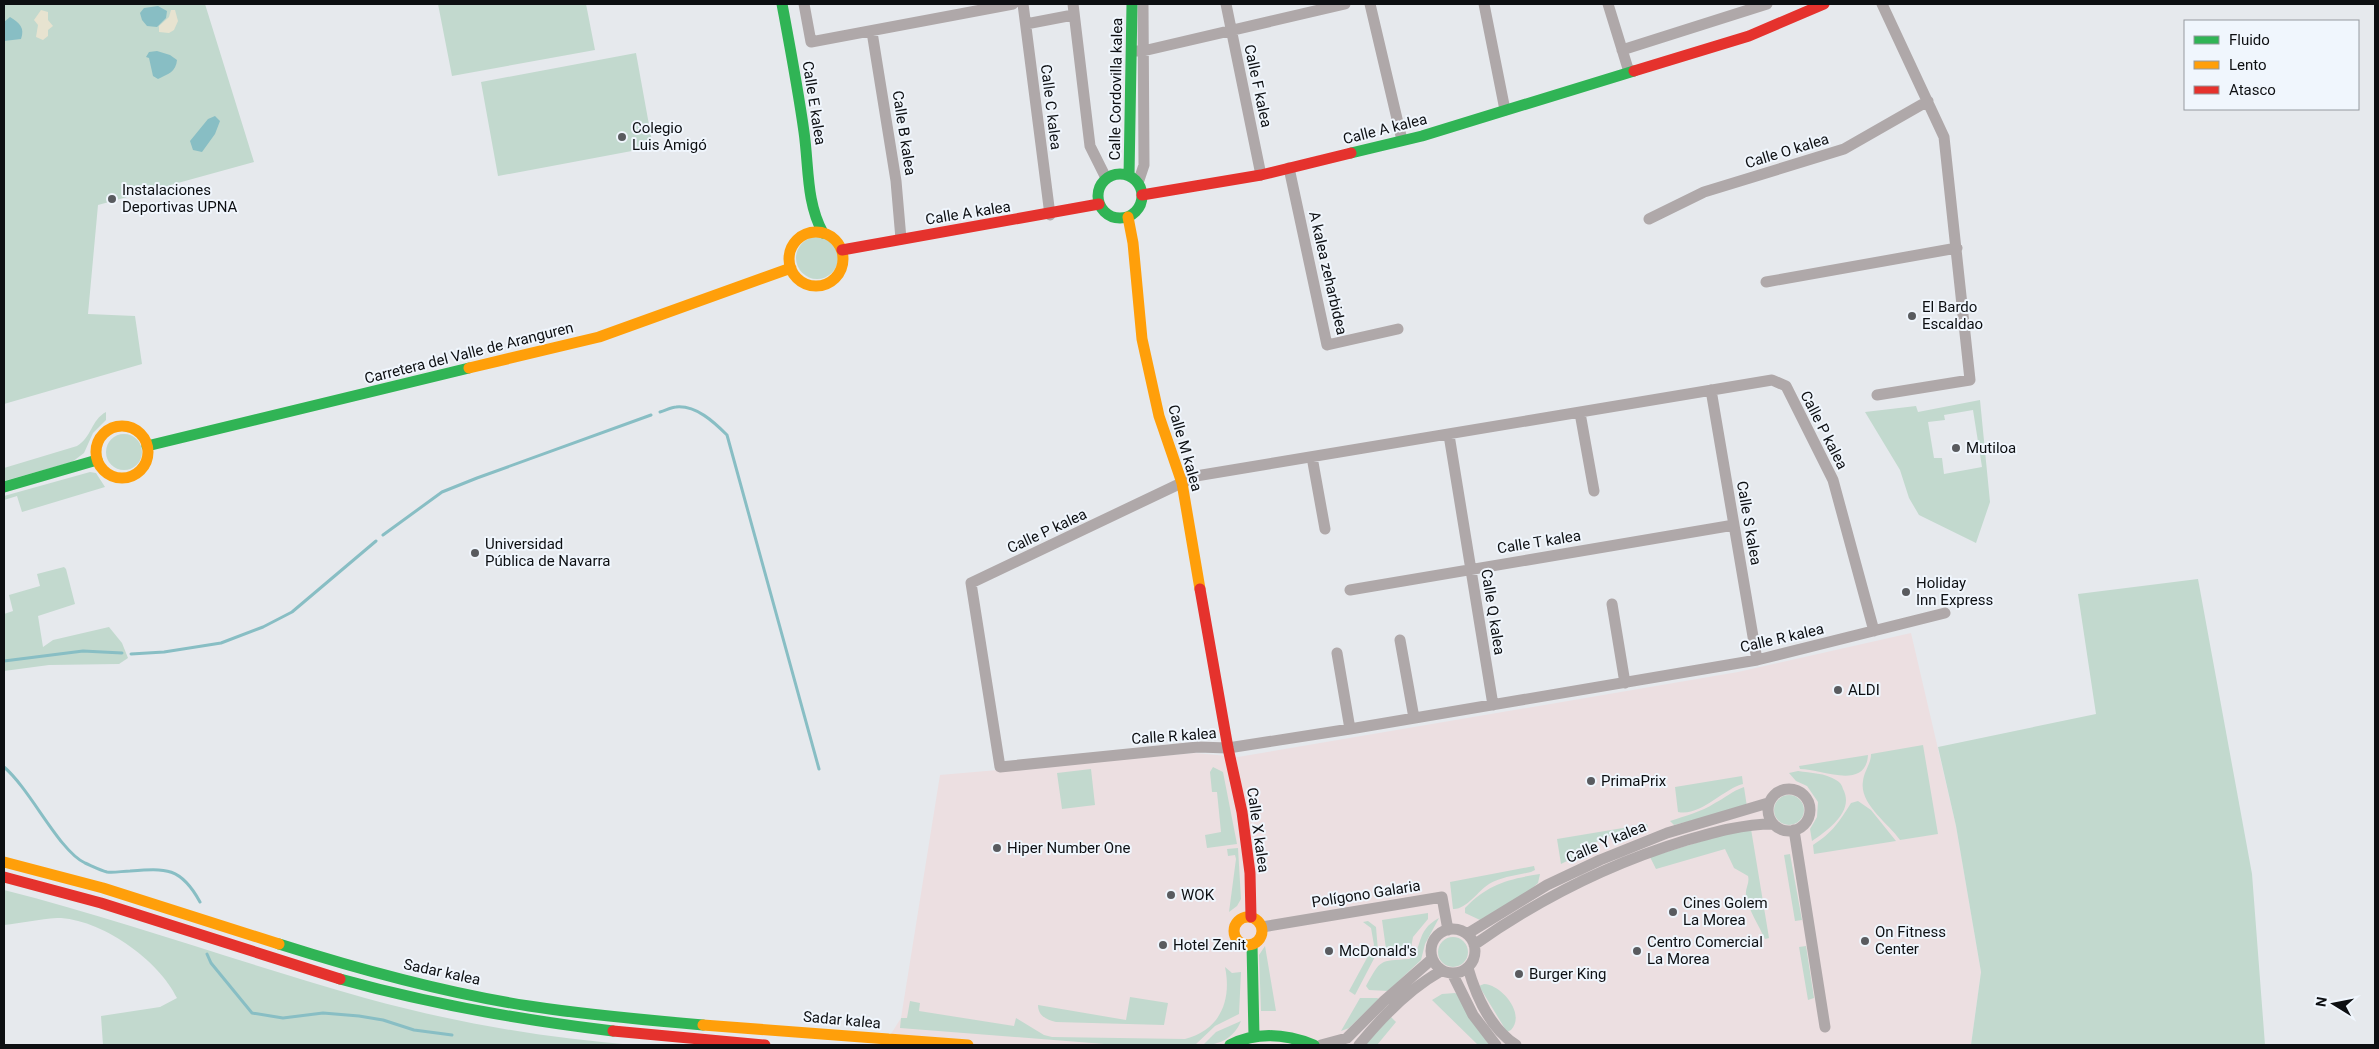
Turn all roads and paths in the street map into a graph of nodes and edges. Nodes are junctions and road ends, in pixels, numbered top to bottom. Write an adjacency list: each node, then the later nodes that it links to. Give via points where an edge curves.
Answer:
1 (782, 4): 32 (main road, Calle E kalea, via 806,140)
2 (804, 4): 18 (street, via 811,42)
3 (1013, 4): 18 (street)
4 (1023, 4): 16 (street, Calle C kalea)
5 (1132, 4): 20 (main road, Calle Cordovilla kalea)
6 (1142, 4): 20 (street)
7 (1226, 4): 17 (street, Calle F kalea)
8 (1345, 4): 17 (street)
9 (1370, 4): 24 (street)
10 (1484, 4): 23 (street)
11 (1608, 4): 19 (street)
12 (1766, 4): 19 (street)
13 (1822, 4): 21 (main road, Calle A kalea, via 1748,36)
14 (1882, 4): 22 (street)
15 (1073, 9): 16 (street); 28 (street, via 1090,146)
16 (1026, 24): 33 (street, Calle C kalea)
17 (1232, 31): 20 (street); 26 (street, Calle F kalea)
18 (872, 32): 38 (street, Calle B kalea, via 896,181)
19 (1622, 50): 21 (street)
20 (1137, 51): 27 (main road, Calle Cordovilla kalea); 29 (street, via 1144,166)
21 (1629, 72): 23 (main road, Calle A kalea)
22 (1928, 101): 35 (street, Calle O kalea, via 1844,150 1704,192); 39 (street, via 1944,137)
23 (1505, 110): 24 (main road, Calle A kalea)
24 (1402, 140): 25 (main road, Calle A kalea)
25 (1289, 168): 26 (main road, Calle A kalea); 43 (street, A kalea zeharbidea, via 1327,345)
26 (1262, 175): 30 (main road, Calle A kalea)
27 (1129, 176): 28 (main road); 29 (main road)
28 (1106, 178): 31 (main road, via 1100,185)
29 (1138, 183): 30 (main road)
30 (1142, 195): 34 (main road, via 1138,208)
31 (1099, 204): 33 (main road, Calle A kalea); 34 (main road, via 1114,218)
32 (812, 207): 36 (main road, via 815,221); 37 (main road)
33 (1050, 215): 38 (main road, Calle A kalea)
34 (1128, 217): 51 (main road, Calle M kalea, via 1142,339 1159,416)
35 (1649, 219)
36 (824, 233): 37 (main road); 40 (main road, via 836,240)
37 (803, 235): 41 (main road, via 789,256)
38 (901, 239): 40 (main road, Calle A kalea)
39 (1957, 248): 42 (street); 45 (street, via 1970,380)
40 (842, 250): 41 (main road, via 842,266 833,281 821,286 811,286 798,280)
41 (791, 268): 48 (main road, Carretera del Valle de Aranguren, via 599,337)
42 (1766, 282)
43 (1398, 329)
44 (1711, 390): 46 (street, Calle P kalea); 54 (street, Calle S kalea); 60 (street, Calle P kalea, via 1772,380 1786,386 1833,480)
45 (1877, 395)
46 (1580, 413): 47 (street, Calle P kalea); 53 (street)
47 (1449, 435): 49 (street, Calle P kalea); 56 (street, Calle Q kalea)
48 (147, 446): 50 (main road, via 144,466 132,476 115,477 101,468); 50 (main road, via 132,427 116,426 99,438)
49 (1312, 457): 51 (street, Calle P kalea, via 1196,476); 55 (street)
50 (97, 460): 52 (main road)
51 (1182, 483): 68 (main road, Calle M kalea); 69 (street, Calle P kalea, via 971,583)
52 (4, 487)
53 (1594, 491)
54 (1734, 525): 56 (street, Calle T kalea); 63 (street, Calle S kalea)
55 (1325, 530)
56 (1471, 569): 57 (street, Calle T kalea); 65 (street, Calle Q kalea)
57 (1350, 590)
58 (1612, 604): 64 (street)
59 (1945, 613): 60 (street, Calle R kalea)
60 (1874, 631): 63 (street, Calle R kalea)
61 (1400, 640): 66 (street)
62 (1337, 653): 67 (street)
63 (1758, 660): 64 (street, Calle R kalea)
64 (1625, 683): 65 (street, Calle R kalea)
65 (1493, 705): 66 (street, Calle R kalea)
66 (1414, 718): 67 (street, Calle R kalea)
67 (1350, 729): 68 (street, Calle R kalea)
68 (1228, 748): 69 (street, Calle R kalea, via 1198,747); 75 (main road, Calle X kalea, via 1242,812 1250,872)
69 (1000, 767)
70 (1768, 803): 71 (street); 72 (street, via 1774,794 1784,789 1799,791 1806,798 1809,806 1807,820); 78 (street, Calle Y kalea, via 1667,834 1600,860 1547,884)
71 (1773, 824): 72 (street, via 1785,831); 80 (street, Calle Y kalea, via 1753,824 1712,833 1645,854 1550,897)
72 (1794, 830): 85 (street)
73 (4, 862): 84 (main road, Sadar kalea, via 94,886 325,959 396,977 547,1008)
74 (4, 877): 86 (main road, Sadar kalea, via 387,992 462,1010)
75 (1251, 917): 76 (main road); 79 (main road, via 1241,918 1233,930 1237,942 1244,946)
76 (1262, 927): 77 (street, Polígono Galaria, via 1442,897); 79 (main road, via 1261,937)
77 (1448, 930): 78 (street, via 1461,930); 81 (street, via 1432,944)
78 (1467, 934): 80 (street)
79 (1252, 945): 87 (main road)
80 (1474, 945): 82 (street, via 1474,957)
81 (1432, 959): 83 (street); 92 (street, via 1347,1038)
82 (1468, 968): 83 (street); 95 (street, via 1486,1010 1506,1038)
83 (1446, 972): 93 (street, via 1427,980 1380,1019); 94 (street)
84 (660, 1020): 86 (street); 89 (main road, Sadar kalea)
85 (1825, 1027)
86 (658, 1036): 88 (main road, Sadar kalea)
87 (1254, 1036): 90 (main road); 91 (main road, via 1294,1038)
88 (765, 1045)
89 (968, 1045)
90 (1230, 1045)
91 (1314, 1045)
92 (1321, 1045)
93 (1359, 1045)
94 (1496, 1045)
95 (1516, 1045)

